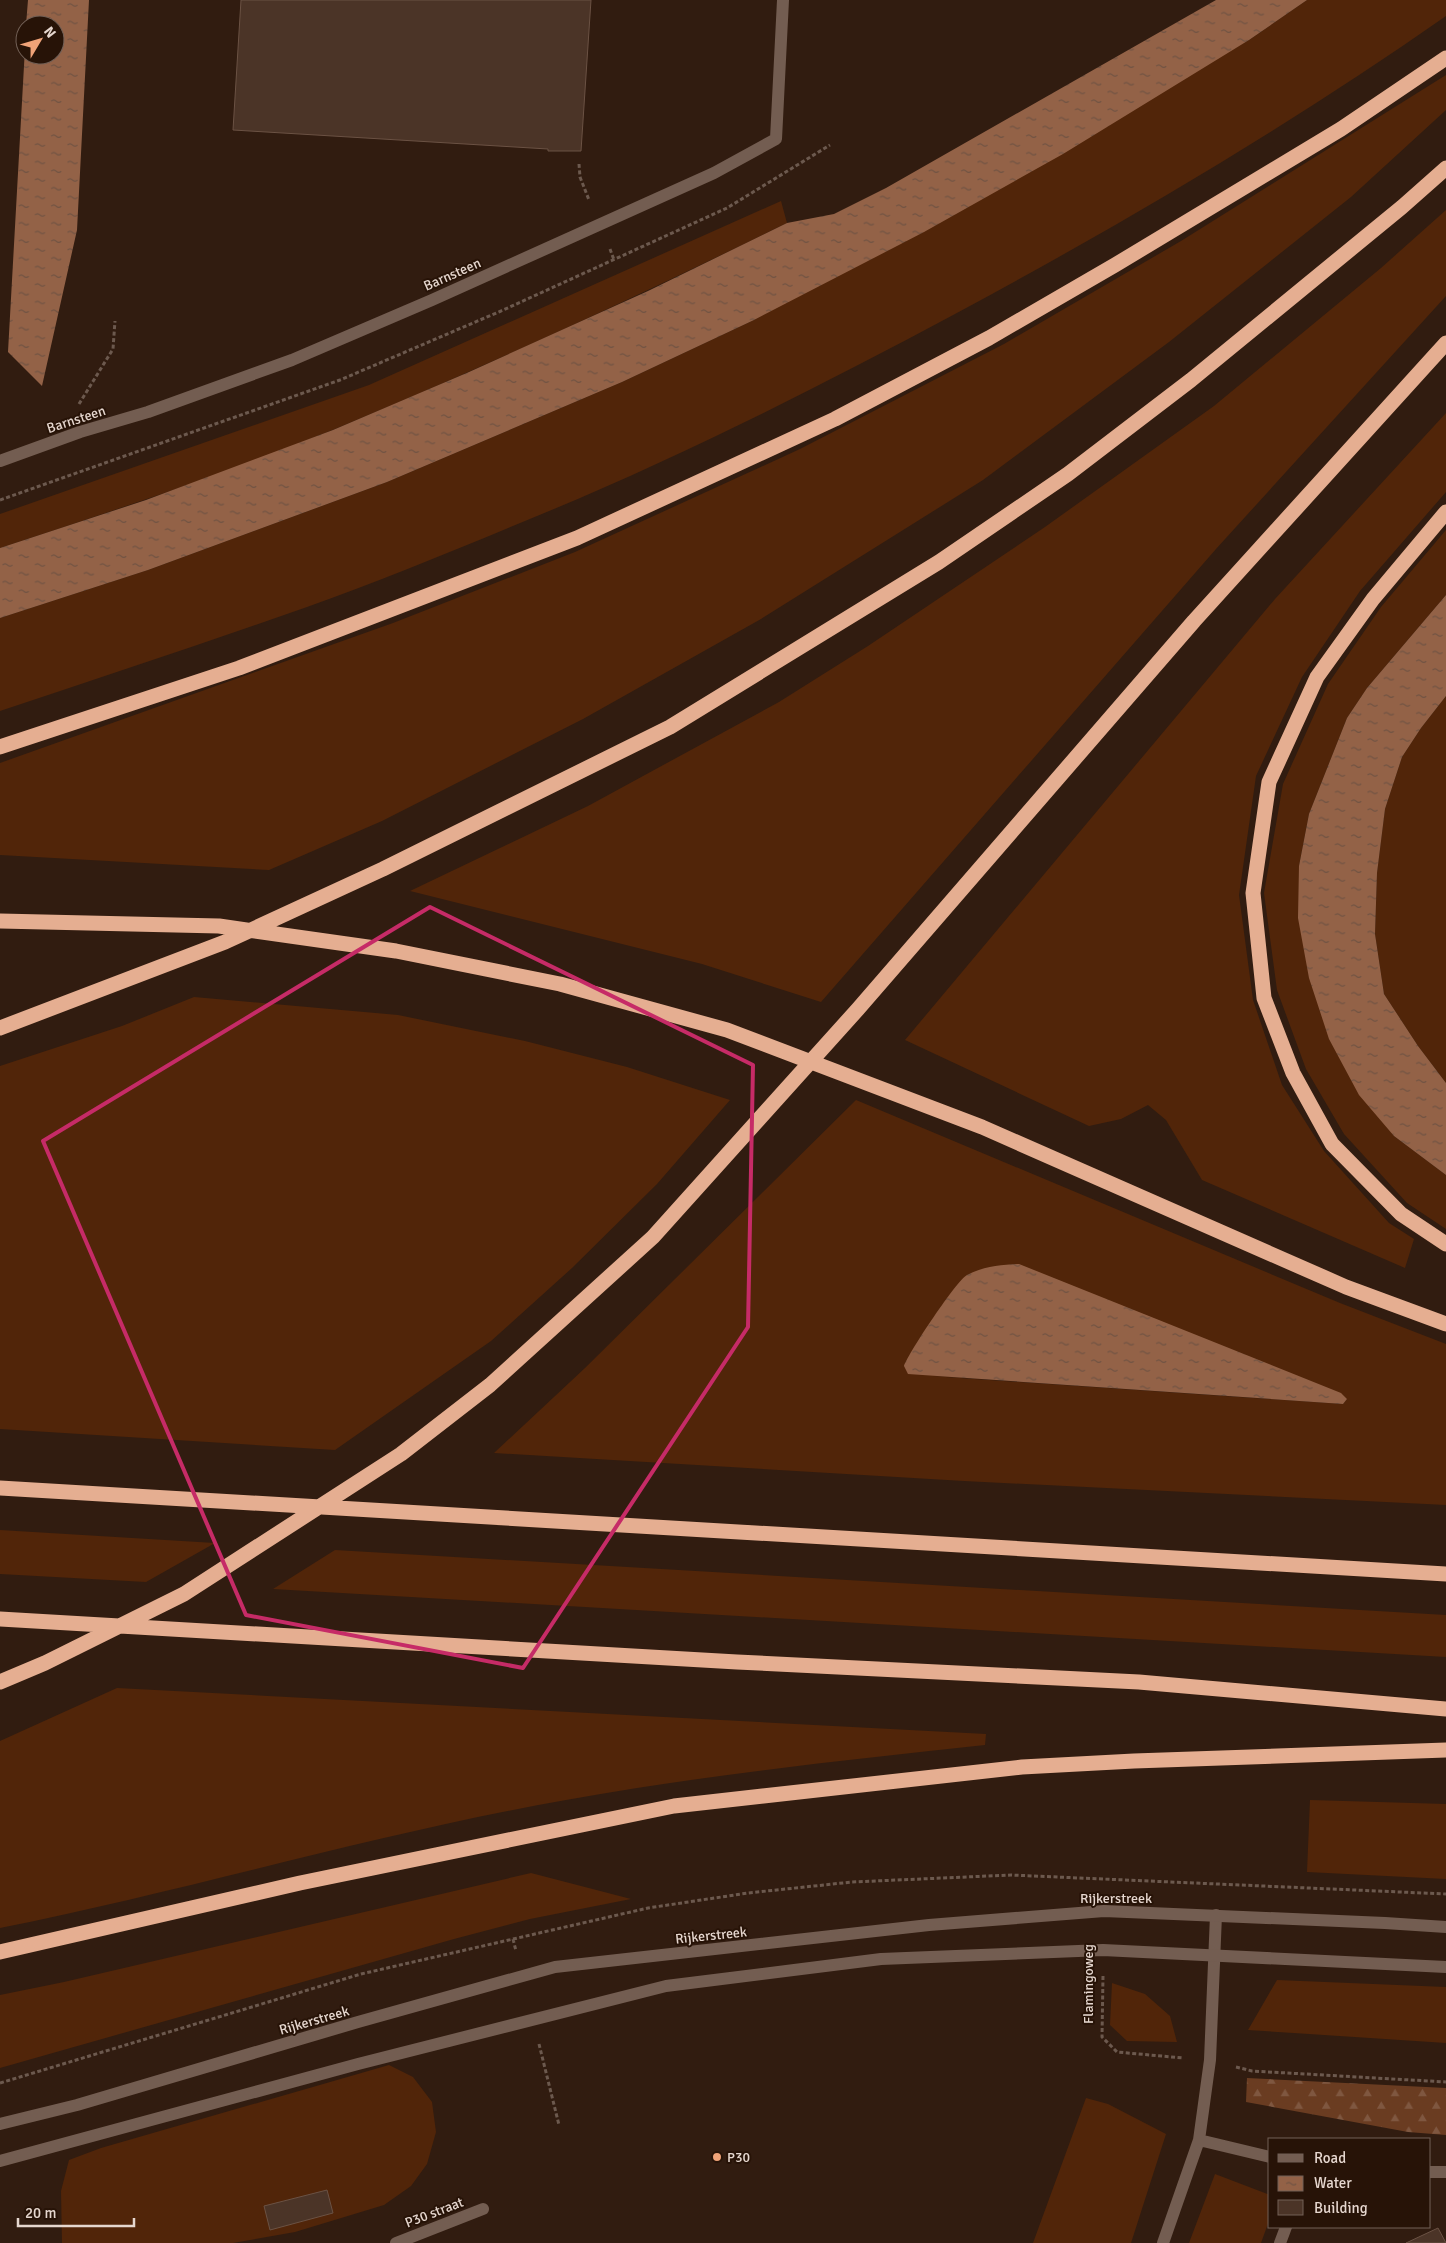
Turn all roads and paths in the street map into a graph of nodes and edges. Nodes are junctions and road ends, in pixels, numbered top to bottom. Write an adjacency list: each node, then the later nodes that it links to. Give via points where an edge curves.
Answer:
1 (783, 0): 7 (street, Barnsteen, via 776,138 714,173 292,360 148,412)
2 (1446, 58): 11 (highway, via 1341,128 1115,266 989,338 835,419 577,538 238,668)
3 (830, 145): 9 (path, via 727,208 483,319 340,380)
4 (1446, 168): 13 (highway, via 1402,208 1191,380 1068,474 939,562 670,727 384,868 224,942)
5 (115, 321): 7 (path, via 113,348 76,409)
6 (1446, 343): 19 (highway, via 1194,621 762,1119 653,1237 490,1385 400,1454 184,1594)
7 (80, 432): 8 (street, Barnsteen)
8 (0, 460)
9 (0, 500)
10 (1446, 512): 14 (highway, via 1373,599 1317,677 1269,782 1254,893 1264,998 1293,1074 1332,1144 1401,1214)
11 (0, 747)
12 (0, 921): 15 (highway, via 219,926 396,951 560,984 727,1030 982,1128 1346,1288)
13 (0, 1028)
14 (1446, 1244)
15 (1446, 1324)
16 (0, 1488): 17 (highway)
17 (1446, 1574)
18 (0, 1619): 20 (highway, via 1139,1682)
19 (0, 1682)
20 (1446, 1708)
21 (1446, 1750): 27 (highway, via 1022,1767 674,1806 300,1883)
22 (1106, 1878): 23 (path)
23 (1104, 1911): 24 (street, Rijkerstreek); 32 (street, Rijkerstreek, via 929,1925 555,1967 77,2105)
24 (1216, 1915): 25 (street, Rijkerstreek); 28 (street)
25 (1446, 1927)
26 (1103, 1950): 28 (street); 30 (path, Flamingoweg, via 1102,2037 1117,2052); 35 (street, via 882,1959 666,1986 358,2064)
27 (0, 1952)
28 (1215, 1955): 29 (street); 30 (street)
29 (1446, 1967)
30 (1210, 2060): 31 (path, Flamingoweg, via 1252,2071); 33 (street)
31 (1446, 2082)
32 (0, 2124)
33 (1199, 2140): 34 (street); 41 (street)
34 (1268, 2157)
35 (0, 2161)
36 (1431, 2172): 37 (street)
37 (1446, 2172)
38 (483, 2209): 40 (street, P30 straat)
39 (1286, 2228): 42 (street)
40 (396, 2243)
41 (1163, 2243)
42 (1280, 2243)

